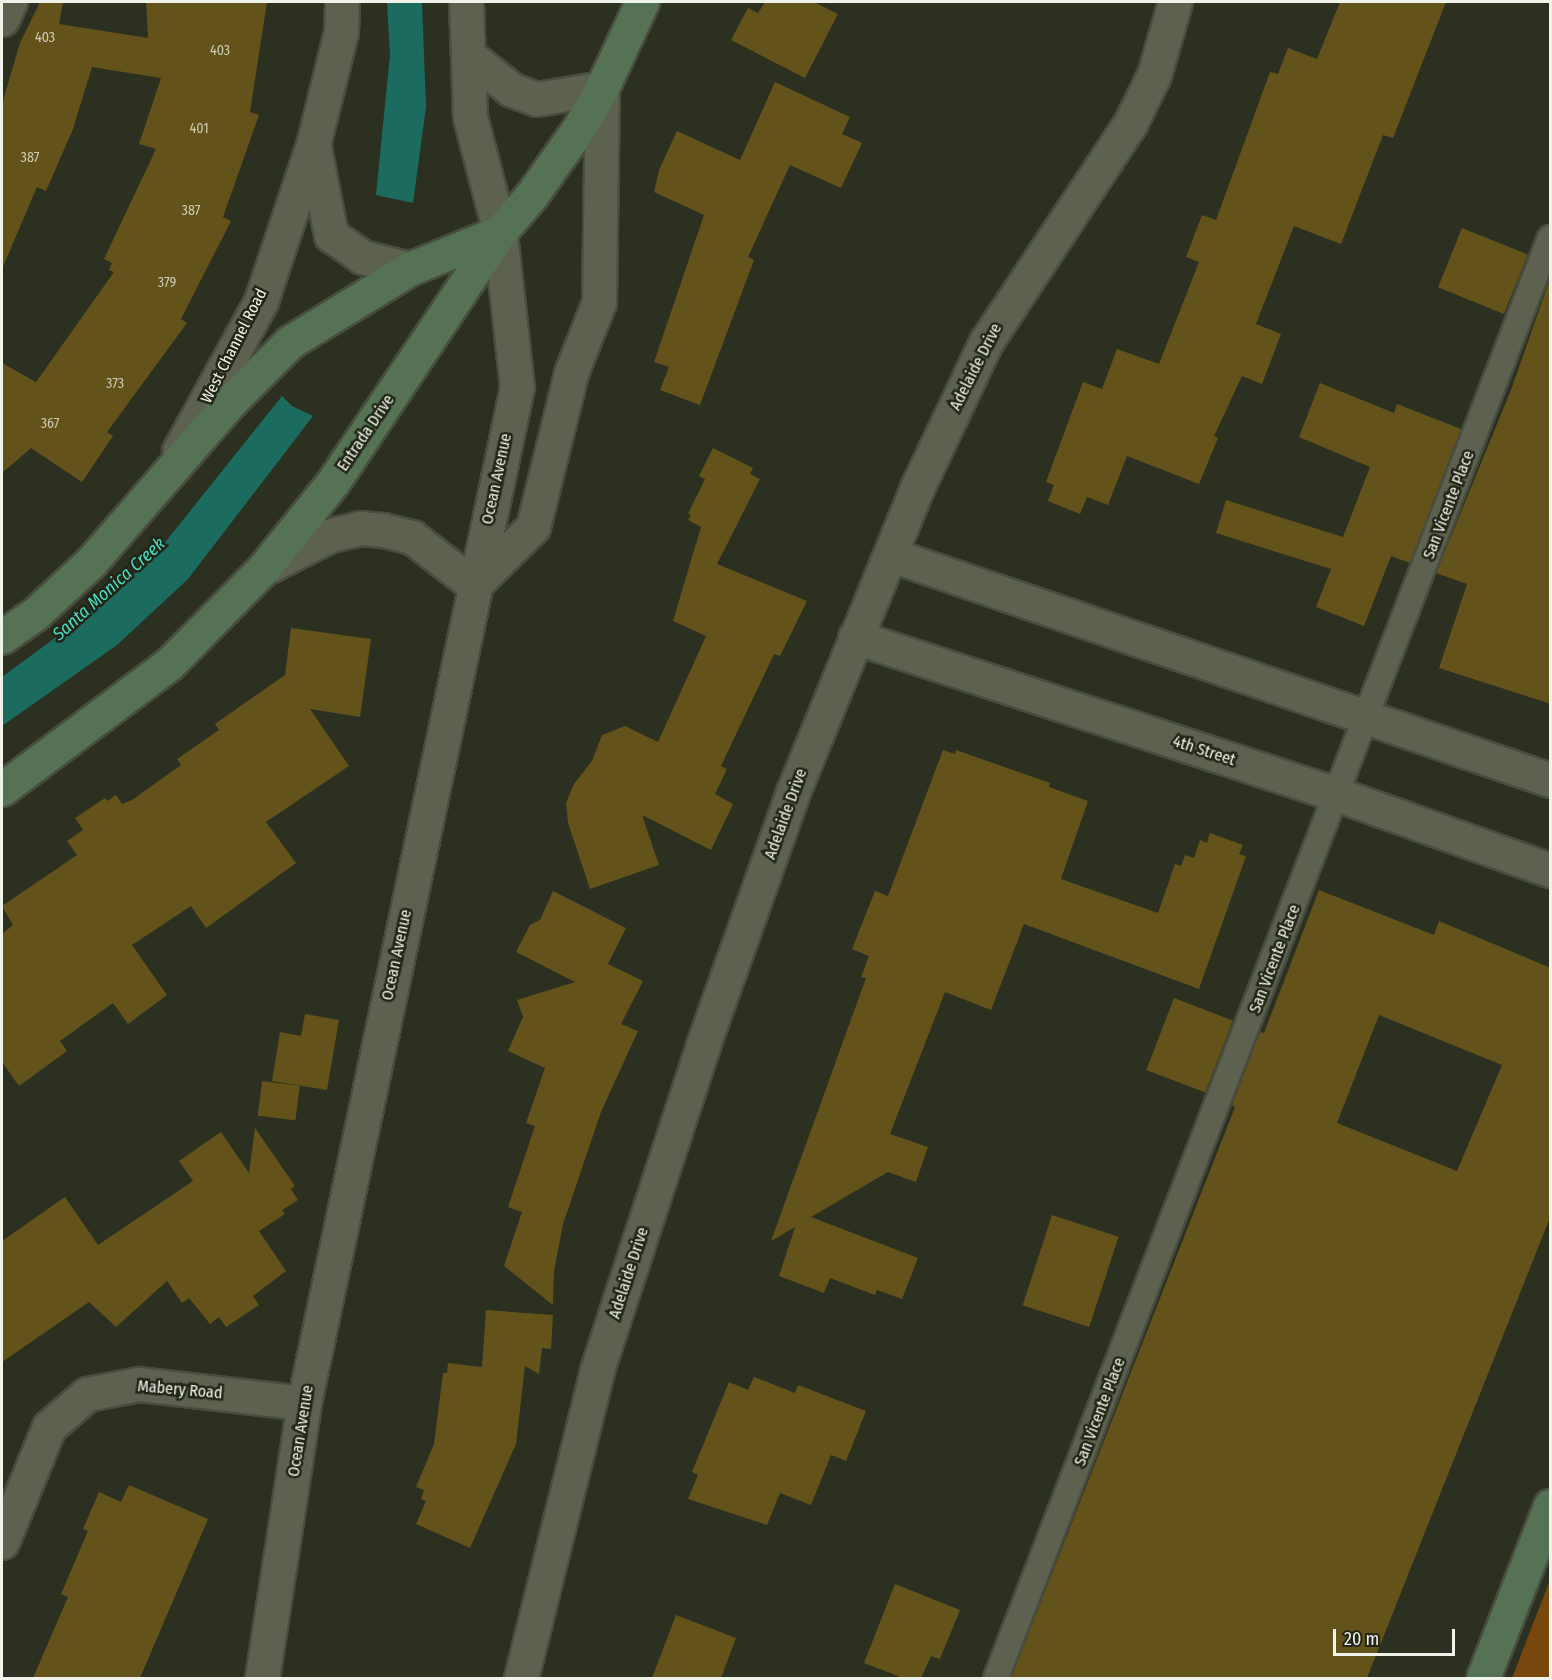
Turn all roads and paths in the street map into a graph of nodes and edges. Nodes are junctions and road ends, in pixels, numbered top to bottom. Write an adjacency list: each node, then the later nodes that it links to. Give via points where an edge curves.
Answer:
1 (10, 2): 6 (street)
2 (342, 2): 9 (street, West Channel Road, via 341,32)
3 (466, 2): 7 (street, Ocean Avenue)
4 (642, 2): 8 (street, Entrada Drive)
5 (1175, 2): 14 (street, Adelaide Drive, via 1154,75 1130,124 986,342 916,490)
6 (2, 19)
7 (468, 55): 8 (street, via 512,90 537,99); 10 (street, Ocean Avenue, via 470,117)
8 (602, 88): 10 (street, Entrada Drive, via 531,196); 16 (street, via 599,302 571,373 533,527)
9 (313, 145): 12 (street, West Channel Road, via 331,235 362,257); 13 (street, West Channel Road, via 261,301)
10 (500, 232): 12 (street, West Channel Road); 15 (street, Entrada Drive, via 333,483); 16 (street, Ocean Avenue, via 517,387)
11 (1551, 238): 19 (lane, San Vicente Place)
12 (409, 269): 13 (street, West Channel Road, via 290,342)
13 (167, 474): 17 (street, West Channel Road, via 91,562 34,615)
14 (891, 555): 18 (street, Adelaide Drive); 19 (street)
15 (263, 569): 16 (street, via 328,536 360,528 412,537); 21 (street, Entrada Drive, via 169,664)
16 (474, 585): 24 (street, Ocean Avenue)
17 (2, 637)
18 (855, 637): 22 (street, 4th Street); 28 (street, Adelaide Drive, via 793,792 707,1034 597,1370)
19 (1370, 715): 20 (street); 22 (lane, San Vicente Place)
20 (1551, 780)
21 (2, 789)
22 (1339, 795): 23 (street, 4th Street); 29 (lane, San Vicente Place)
23 (1551, 870)
24 (304, 1404): 26 (street, Mabery Road, via 139,1384 87,1394 49,1426); 27 (street, Ocean Avenue)
25 (1551, 1506): 30 (street)
26 (2, 1542)
27 (262, 1678)
28 (521, 1678)
29 (996, 1678)
30 (1483, 1678)

